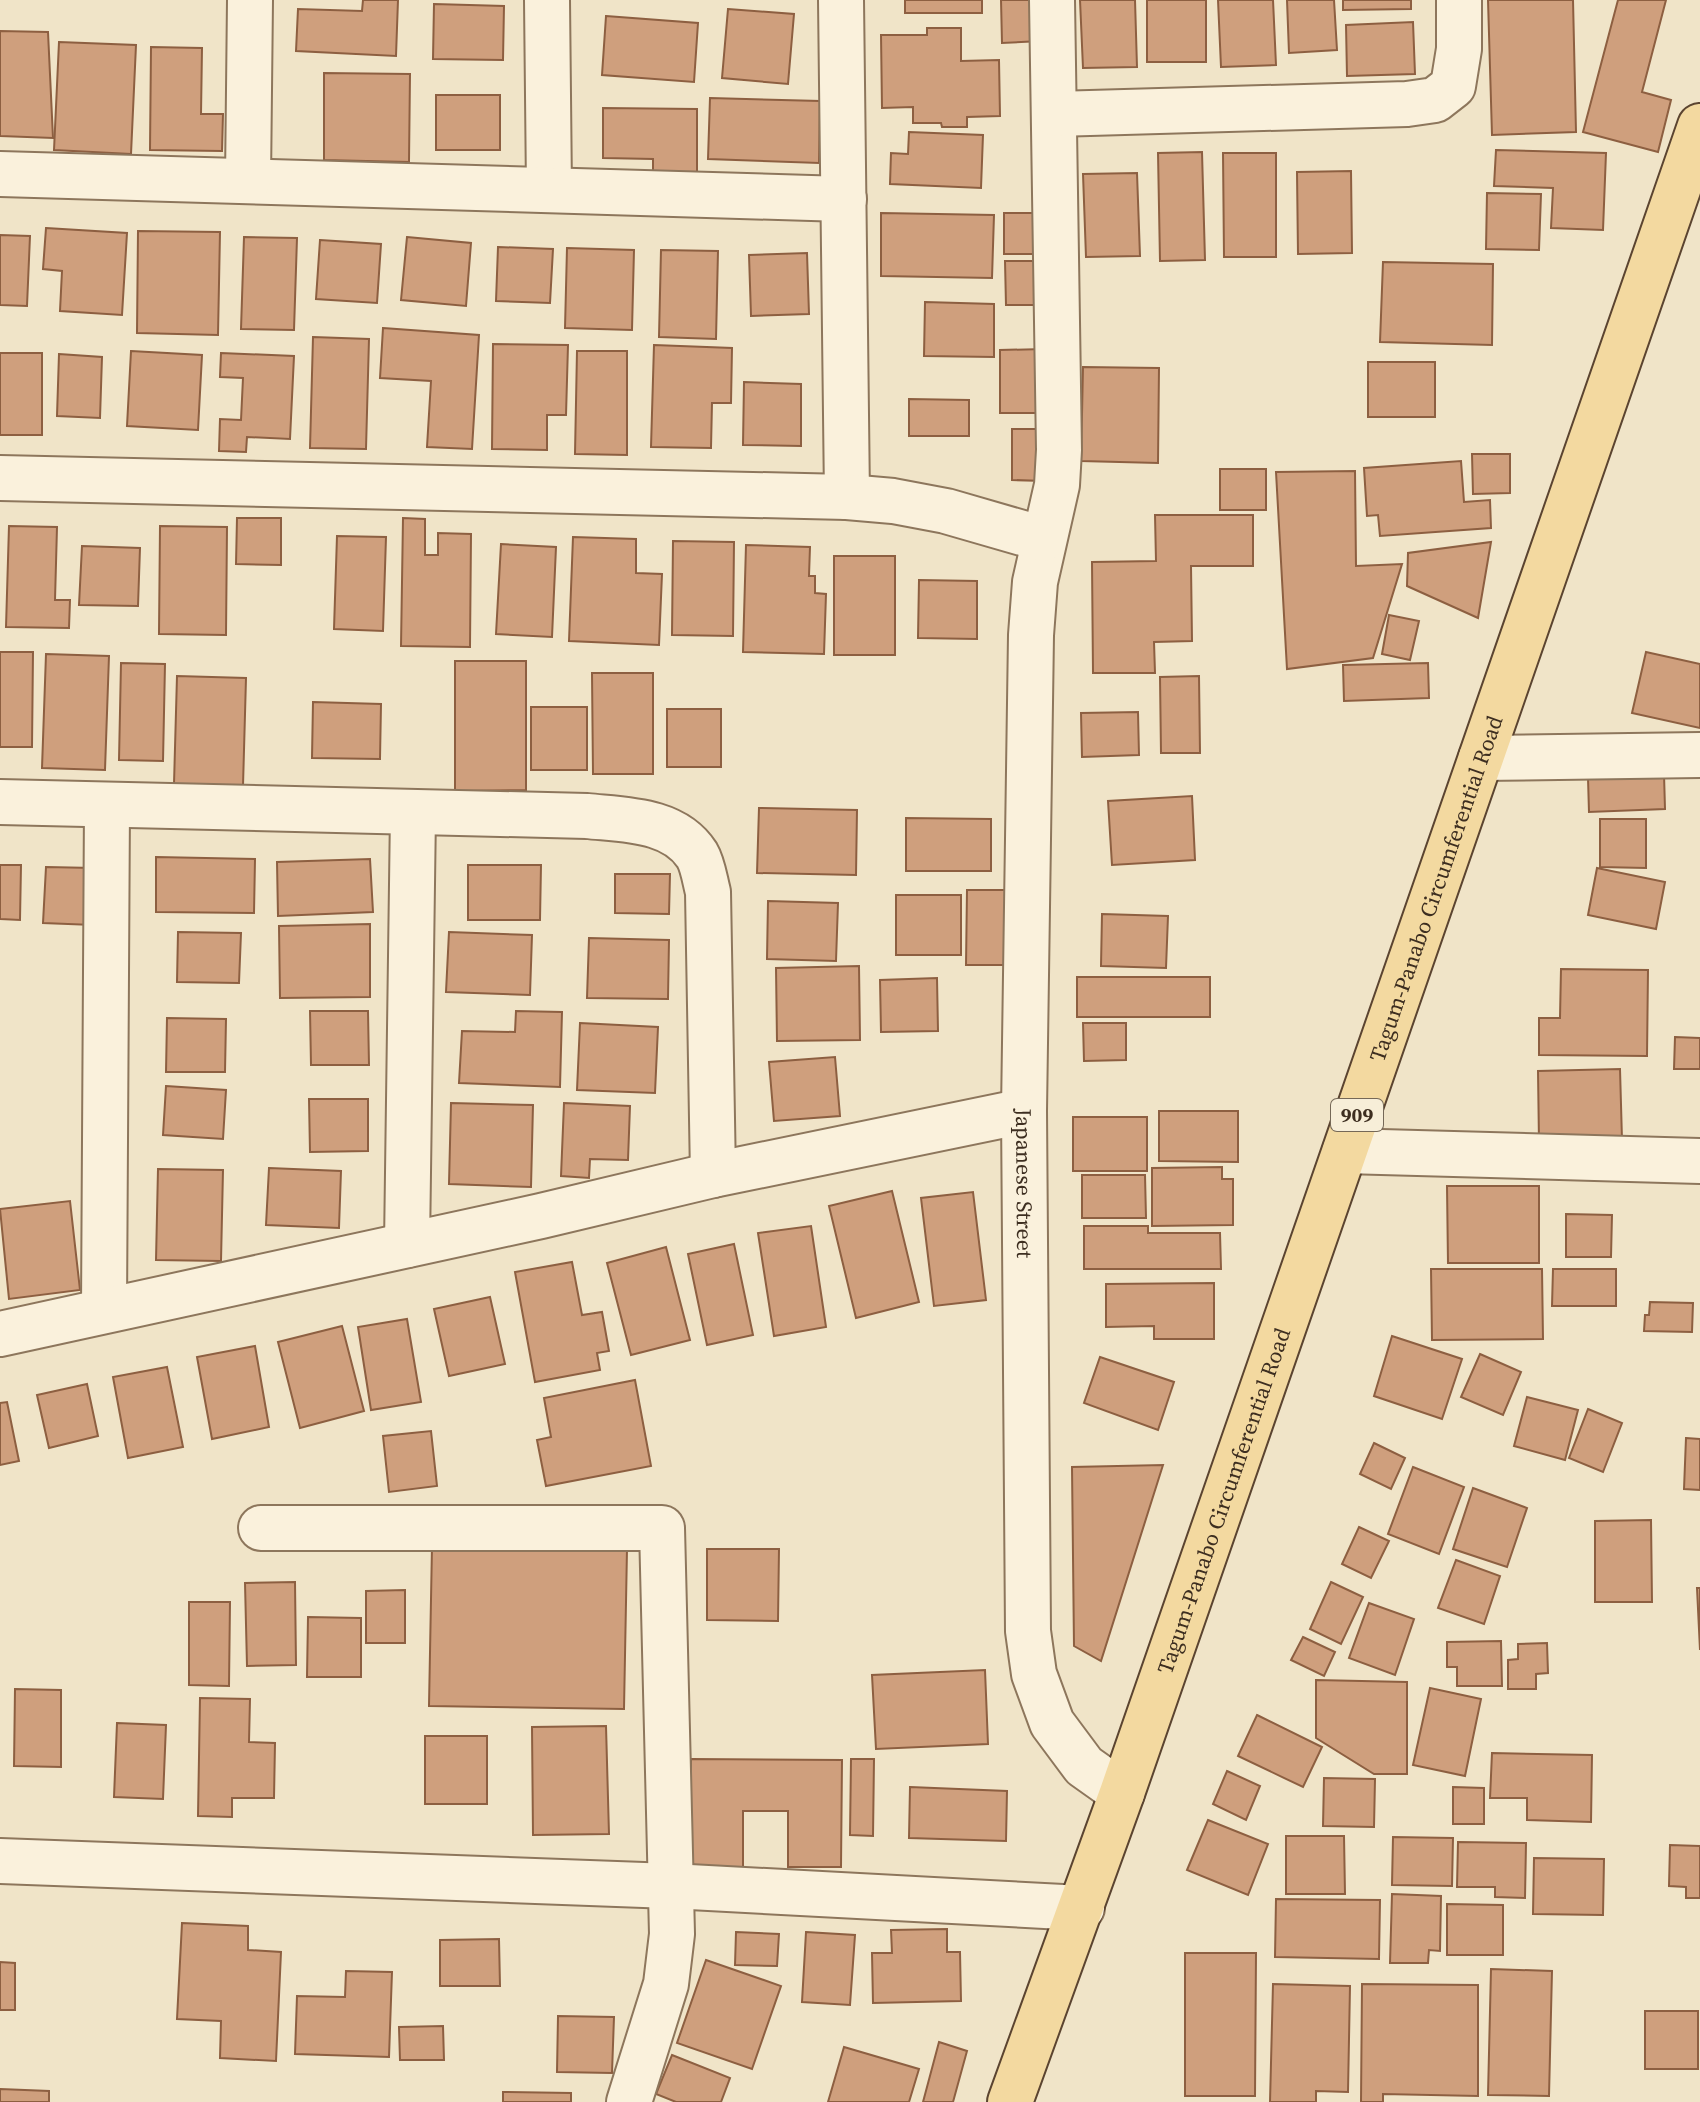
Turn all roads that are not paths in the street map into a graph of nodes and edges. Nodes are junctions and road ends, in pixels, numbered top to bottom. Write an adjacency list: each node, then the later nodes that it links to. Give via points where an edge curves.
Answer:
1 (250, 0): 9 (street)
2 (547, 0): 10 (street)
3 (841, 0): 11 (street)
4 (1052, 0): 6 (street, Japanese Street)
5 (1459, 0): 6 (street, via 1453,86 1435,100)
6 (1055, 114): 14 (street, Japanese Street, via 1059,450 1057,485)
7 (1700, 126): 16 (main road, Tagum-Panabo Circumferential Road / 909)
8 (0, 174): 9 (street)
9 (248, 180): 10 (street)
10 (549, 190): 11 (street)
11 (844, 199): 13 (street)
12 (0, 478): 13 (street)
13 (847, 497): 14 (street, via 946,511)
14 (1043, 539): 20 (street, Japanese Street, via 1031,635)
15 (1700, 755): 16 (street)
16 (1481, 758): 21 (main road, Tagum-Panabo Circumferential Road / 909)
17 (0, 802): 18 (street)
18 (107, 805): 19 (street); 25 (street)
19 (413, 812): 23 (street, via 642,822 676,833 698,856 708,892); 24 (street)
20 (1024, 1111): 23 (street); 28 (street, Japanese Street, via 1028,1631 1034,1674 1052,1723 1084,1766)
21 (1345, 1151): 22 (street); 28 (main road, Tagum-Panabo Circumferential Road / 909)
22 (1700, 1161)
23 (713, 1175): 24 (street)
24 (407, 1245): 25 (street)
25 (104, 1309): 26 (street)
26 (0, 1334)
27 (261, 1528): 30 (street, via 662,1528)
28 (1122, 1793): 31 (main road, Tagum-Panabo Circumferential Road / 909)
29 (0, 1861): 30 (street)
30 (671, 1886): 31 (street); 32 (street, via 666,1984)
31 (1082, 1908): 33 (main road, Tagum-Panabo Circumferential Road / 909)
32 (629, 2102)
33 (1010, 2102)

